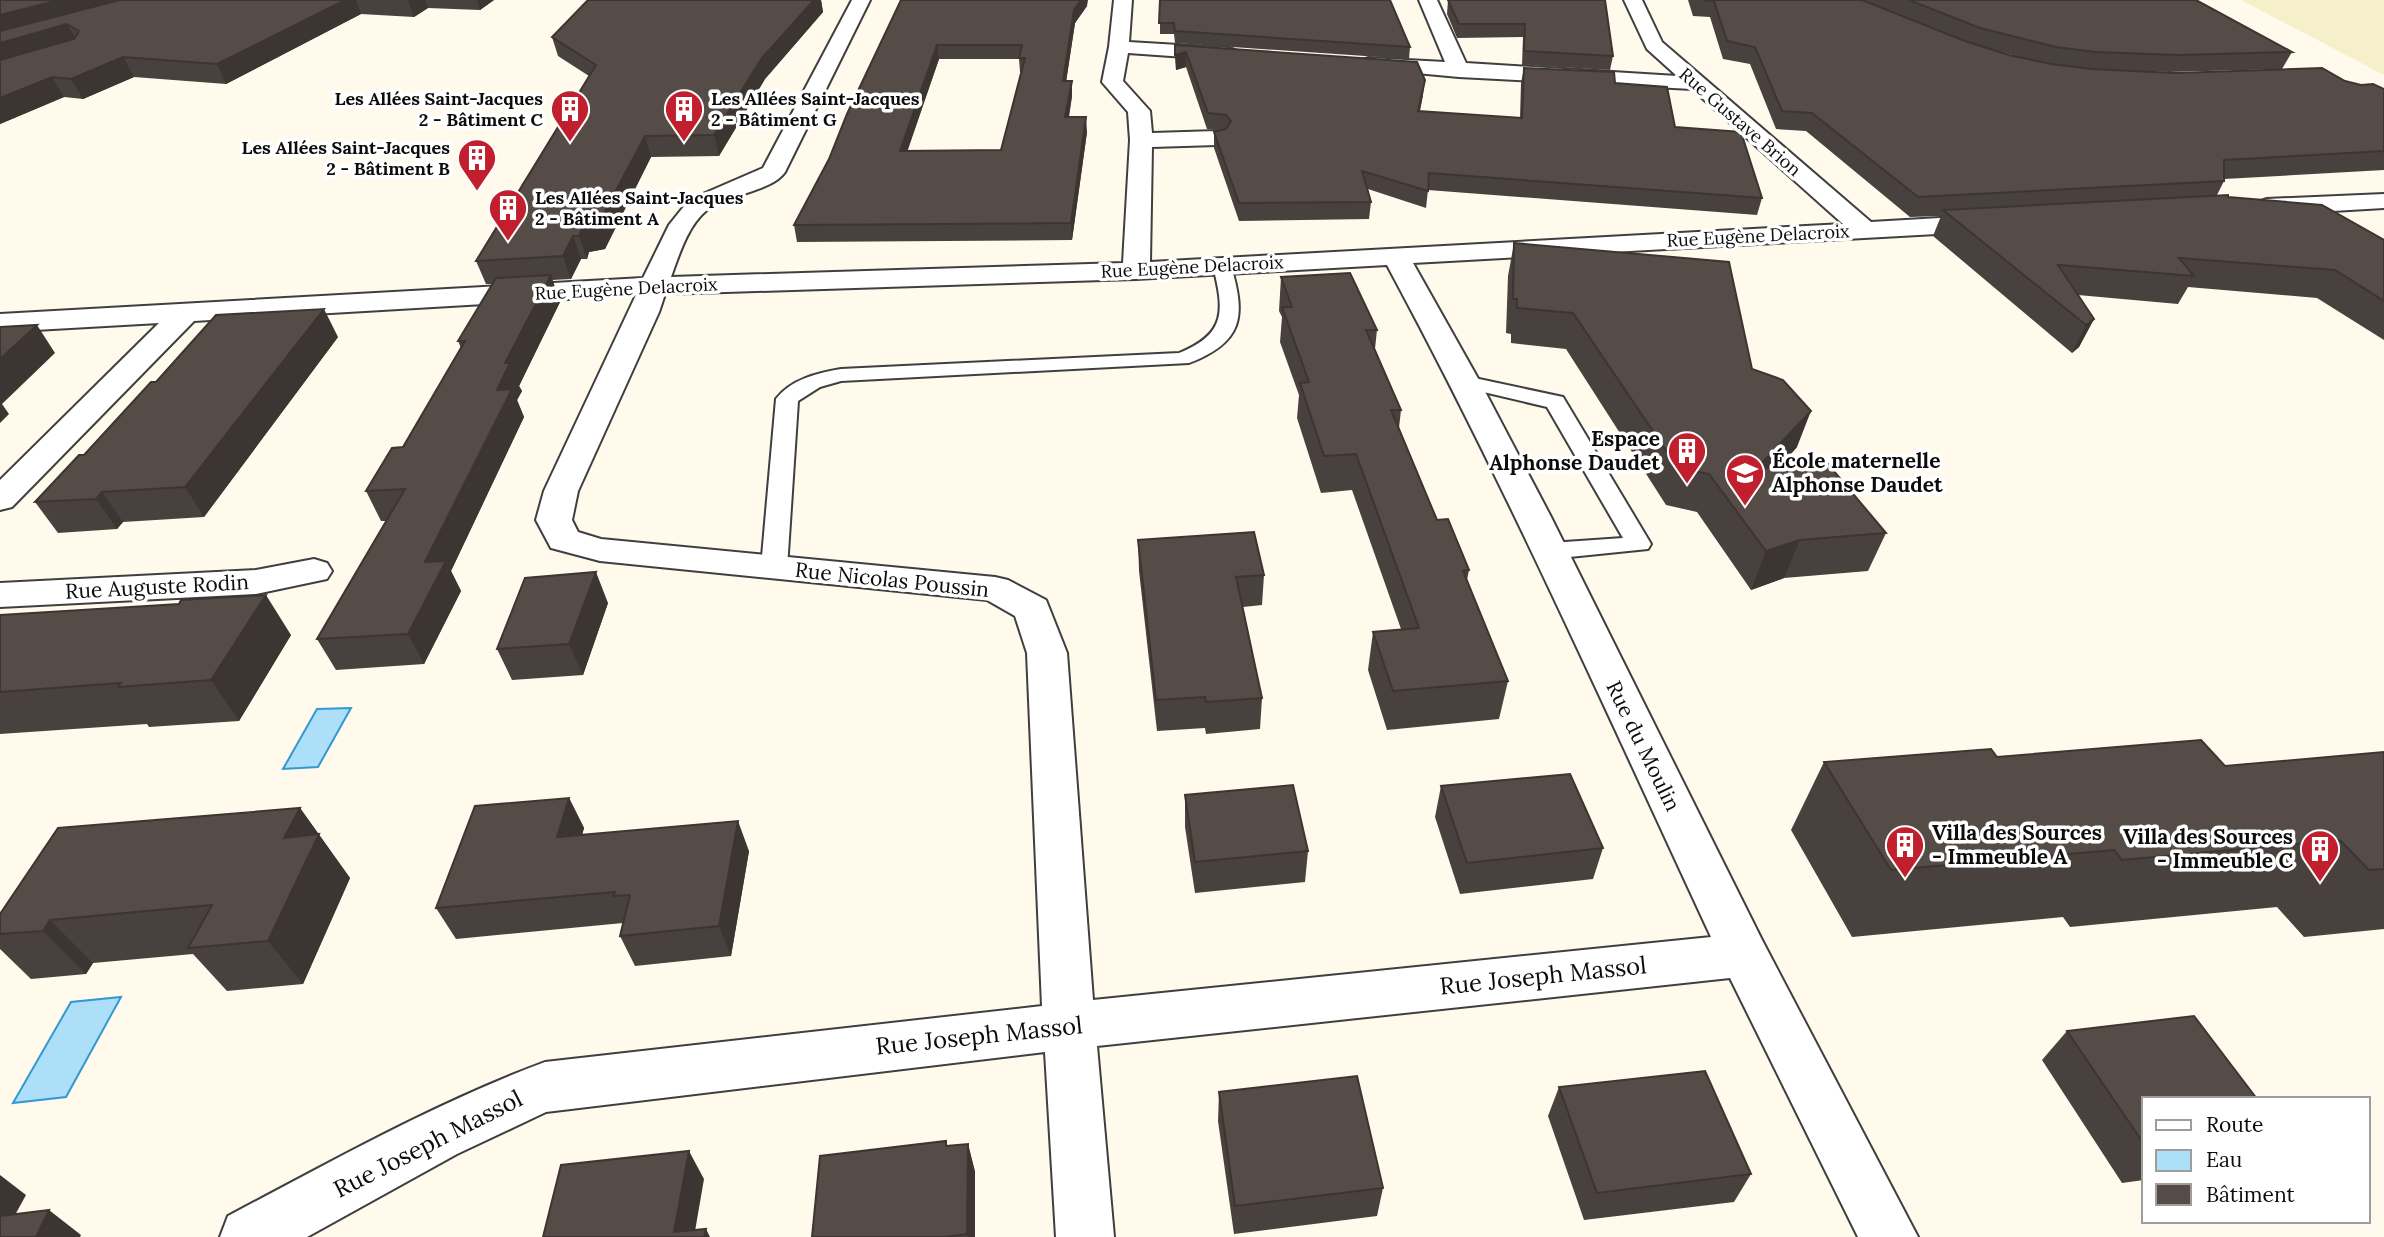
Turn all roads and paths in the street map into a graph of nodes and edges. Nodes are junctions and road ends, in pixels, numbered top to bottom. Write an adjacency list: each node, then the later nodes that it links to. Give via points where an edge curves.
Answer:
1 (862, 0): 19 (street, Rue Nicolas Poussin, via 773,172 697,206 668,251)
2 (1123, 0): 5 (street)
3 (1429, 0): 8 (street)
4 (1633, 0): 9 (street, Rue Gustave Brion, via 1654,45)
5 (1119, 47): 6 (street); 11 (street, via 1112,82 1139,111)
6 (1242, 55)
7 (1351, 63): 8 (street)
8 (1472, 76): 9 (street)
9 (1695, 83): 15 (street, Rue Gustave Brion)
10 (1217, 138): 11 (street)
11 (1141, 140): 18 (street)
12 (2384, 201): 13 (street)
13 (2248, 208)
14 (2015, 221): 15 (street, Rue Eugène Delacroix)
15 (1865, 230): 16 (street, Rue Eugène Delacroix)
16 (1395, 256): 17 (street, Rue Eugène Delacroix); 22 (street, Rue du Moulin)
17 (1222, 266): 18 (street, Rue Eugène Delacroix); 25 (lane, via 1232,309 1220,338 1206,351 1182,359 841,375 801,387 787,399)
18 (1136, 271): 19 (street, Rue Eugène Delacroix)
19 (653, 286): 20 (street, Rue Eugène Delacroix); 25 (street, Rue Nicolas Poussin, via 561,491 554,520 564,540 600,550)
20 (184, 314): 21 (street, Rue Eugène Delacroix); 23 (street)
21 (0, 323)
22 (1465, 382): 24 (street, Rue du Moulin); 24 (lane, via 1555,402 1639,544)
23 (0, 500)
24 (1550, 551): 28 (street, Rue du Moulin)
25 (774, 568): 29 (street, Rue Nicolas Poussin, via 995,589 1032,609 1047,653)
26 (314, 571): 27 (street, Rue Auguste Rodin, via 256,582)
27 (0, 595)
28 (1744, 955): 29 (street, Rue Joseph Massol); 32 (street, Rue du Moulin)
29 (1069, 1026): 30 (street, Rue Joseph Massol, via 545,1087 437,1135); 31 (street, Rue Nicolas Poussin)
30 (249, 1237)
31 (1085, 1237)
32 (1888, 1237)

